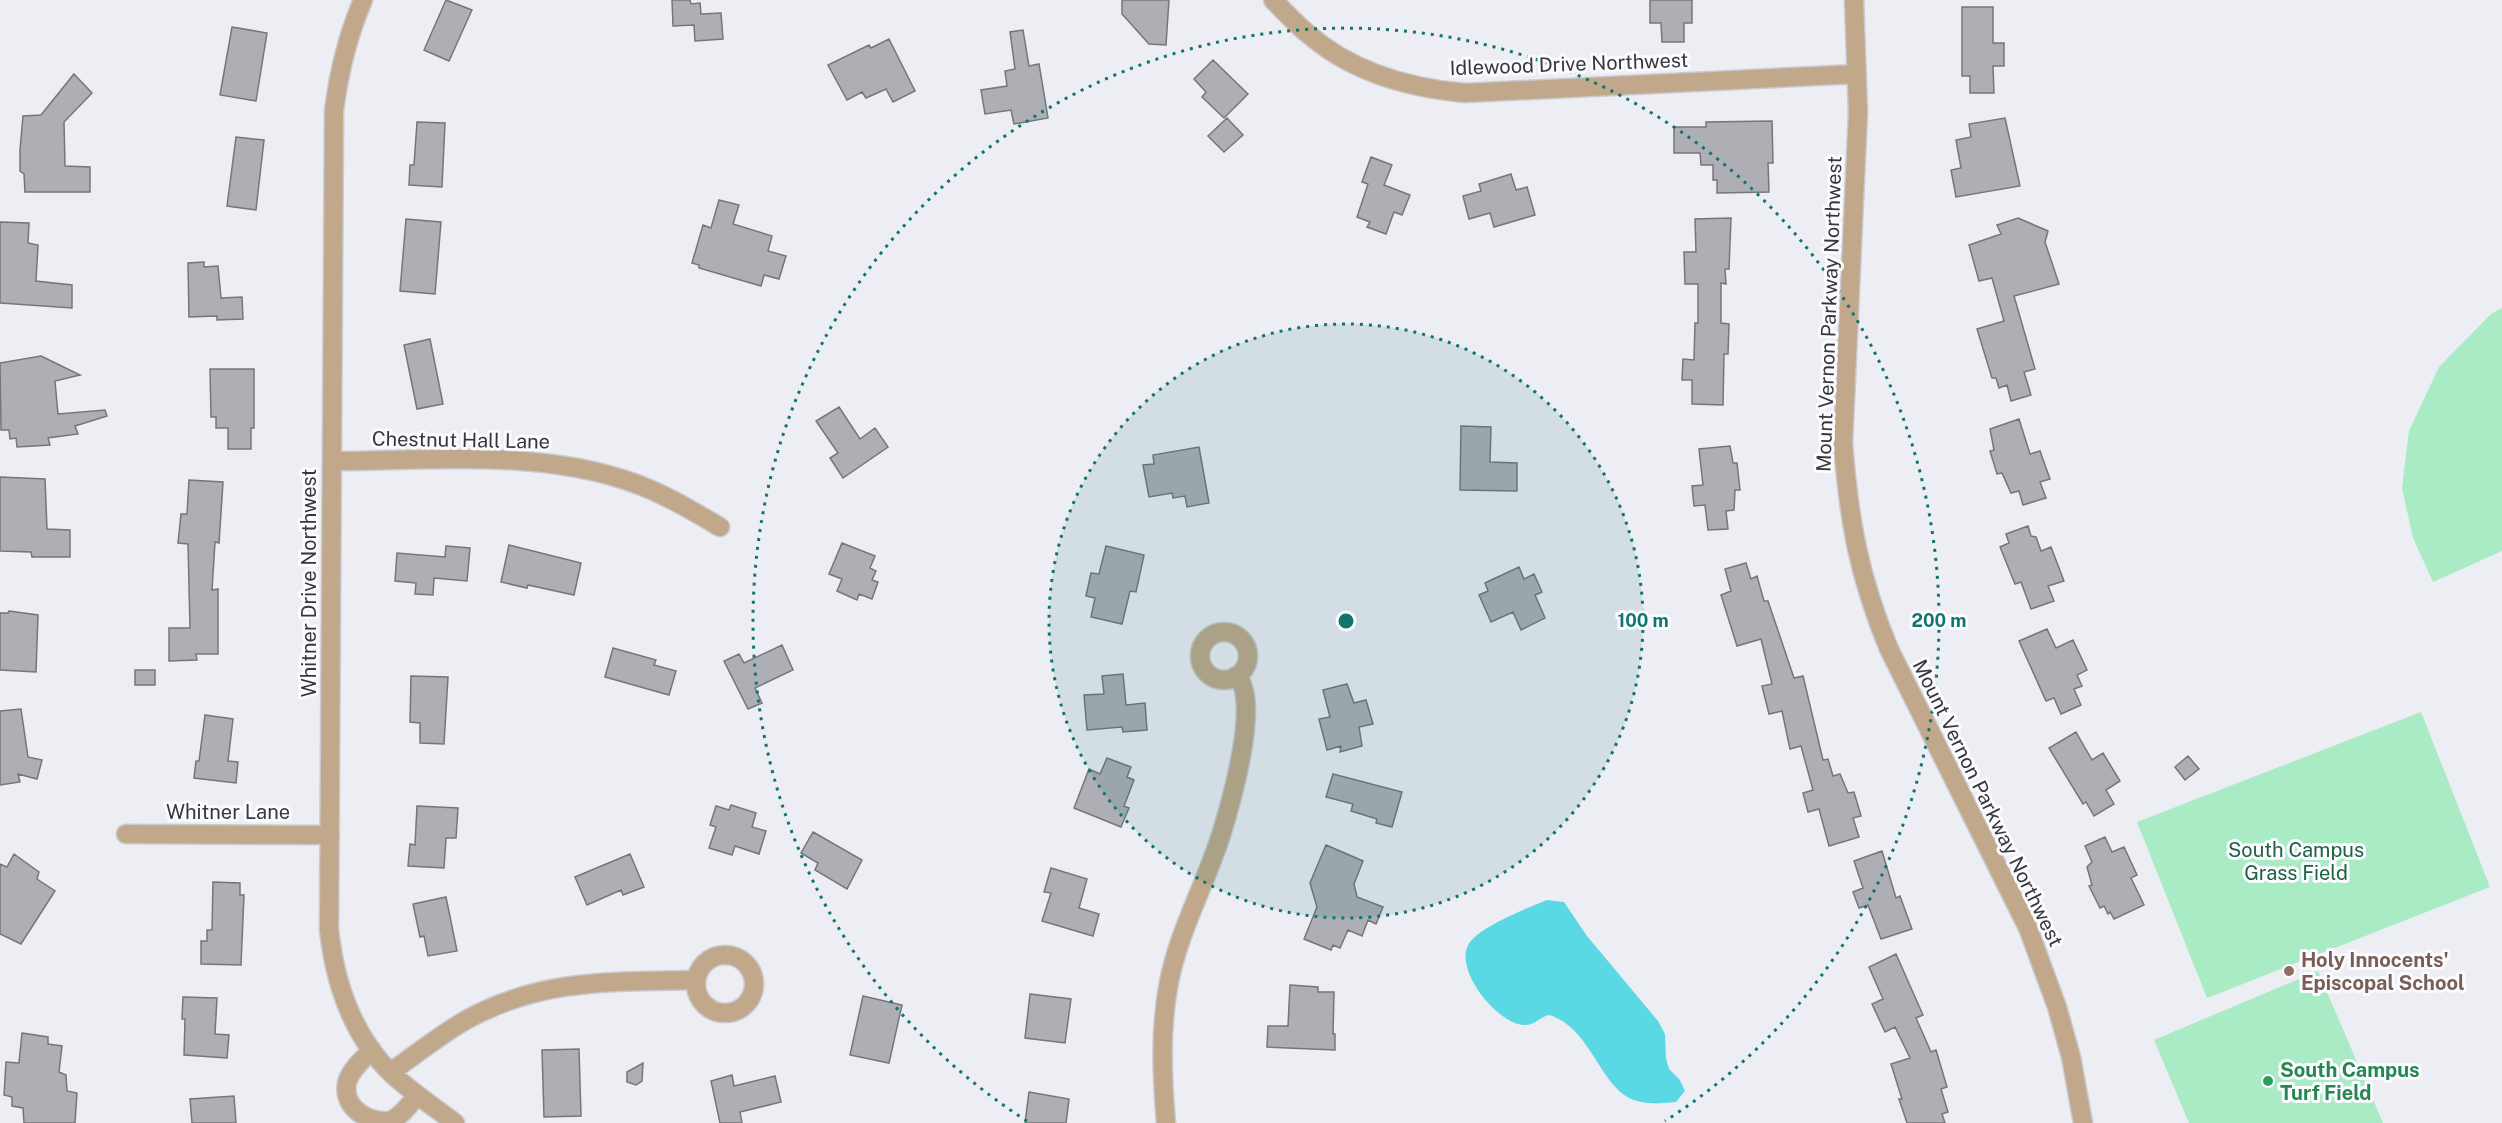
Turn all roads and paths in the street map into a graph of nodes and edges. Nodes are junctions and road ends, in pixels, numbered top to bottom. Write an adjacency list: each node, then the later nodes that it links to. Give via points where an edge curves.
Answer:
1 (363, 0): 5 (street, Whitner Drive Northwest, via 348,34 334,111)
2 (1274, 0): 4 (street, Idlewood Drive Northwest, via 1308,34 1349,62 1433,90 1465,93)
3 (1854, 0): 4 (street, Mount Vernon Parkway Northwest)
4 (1857, 74): 16 (street, Mount Vernon Parkway Northwest, via 1843,443 1855,546 1870,605 1889,649 2028,928 2057,1007)
5 (332, 461): 6 (street, Chestnut Hall Lane, via 509,460 557,464 630,481 668,497); 9 (street, Whitner Drive Northwest)
6 (720, 527)
7 (1236, 676): 15 (street, via 1244,689 1247,714 1238,777 1221,837 1178,946 1169,981 1162,1078)
8 (126, 834): 9 (street, Whitner Lane)
9 (330, 836): 11 (street, Whitner Drive Northwest, via 329,930 333,965 348,1011)
10 (696, 980): 12 (street, via 589,982 523,996 464,1022)
11 (372, 1050): 12 (street, Whitner Drive Northwest); 13 (street, via 353,1070 347,1083 347,1099 355,1113 370,1122 388,1122)
12 (391, 1072): 13 (street, Whitner Drive Northwest)
13 (417, 1095): 14 (street, Whitner Drive Northwest)
14 (455, 1123)
15 (1166, 1123)
16 (2083, 1123)

